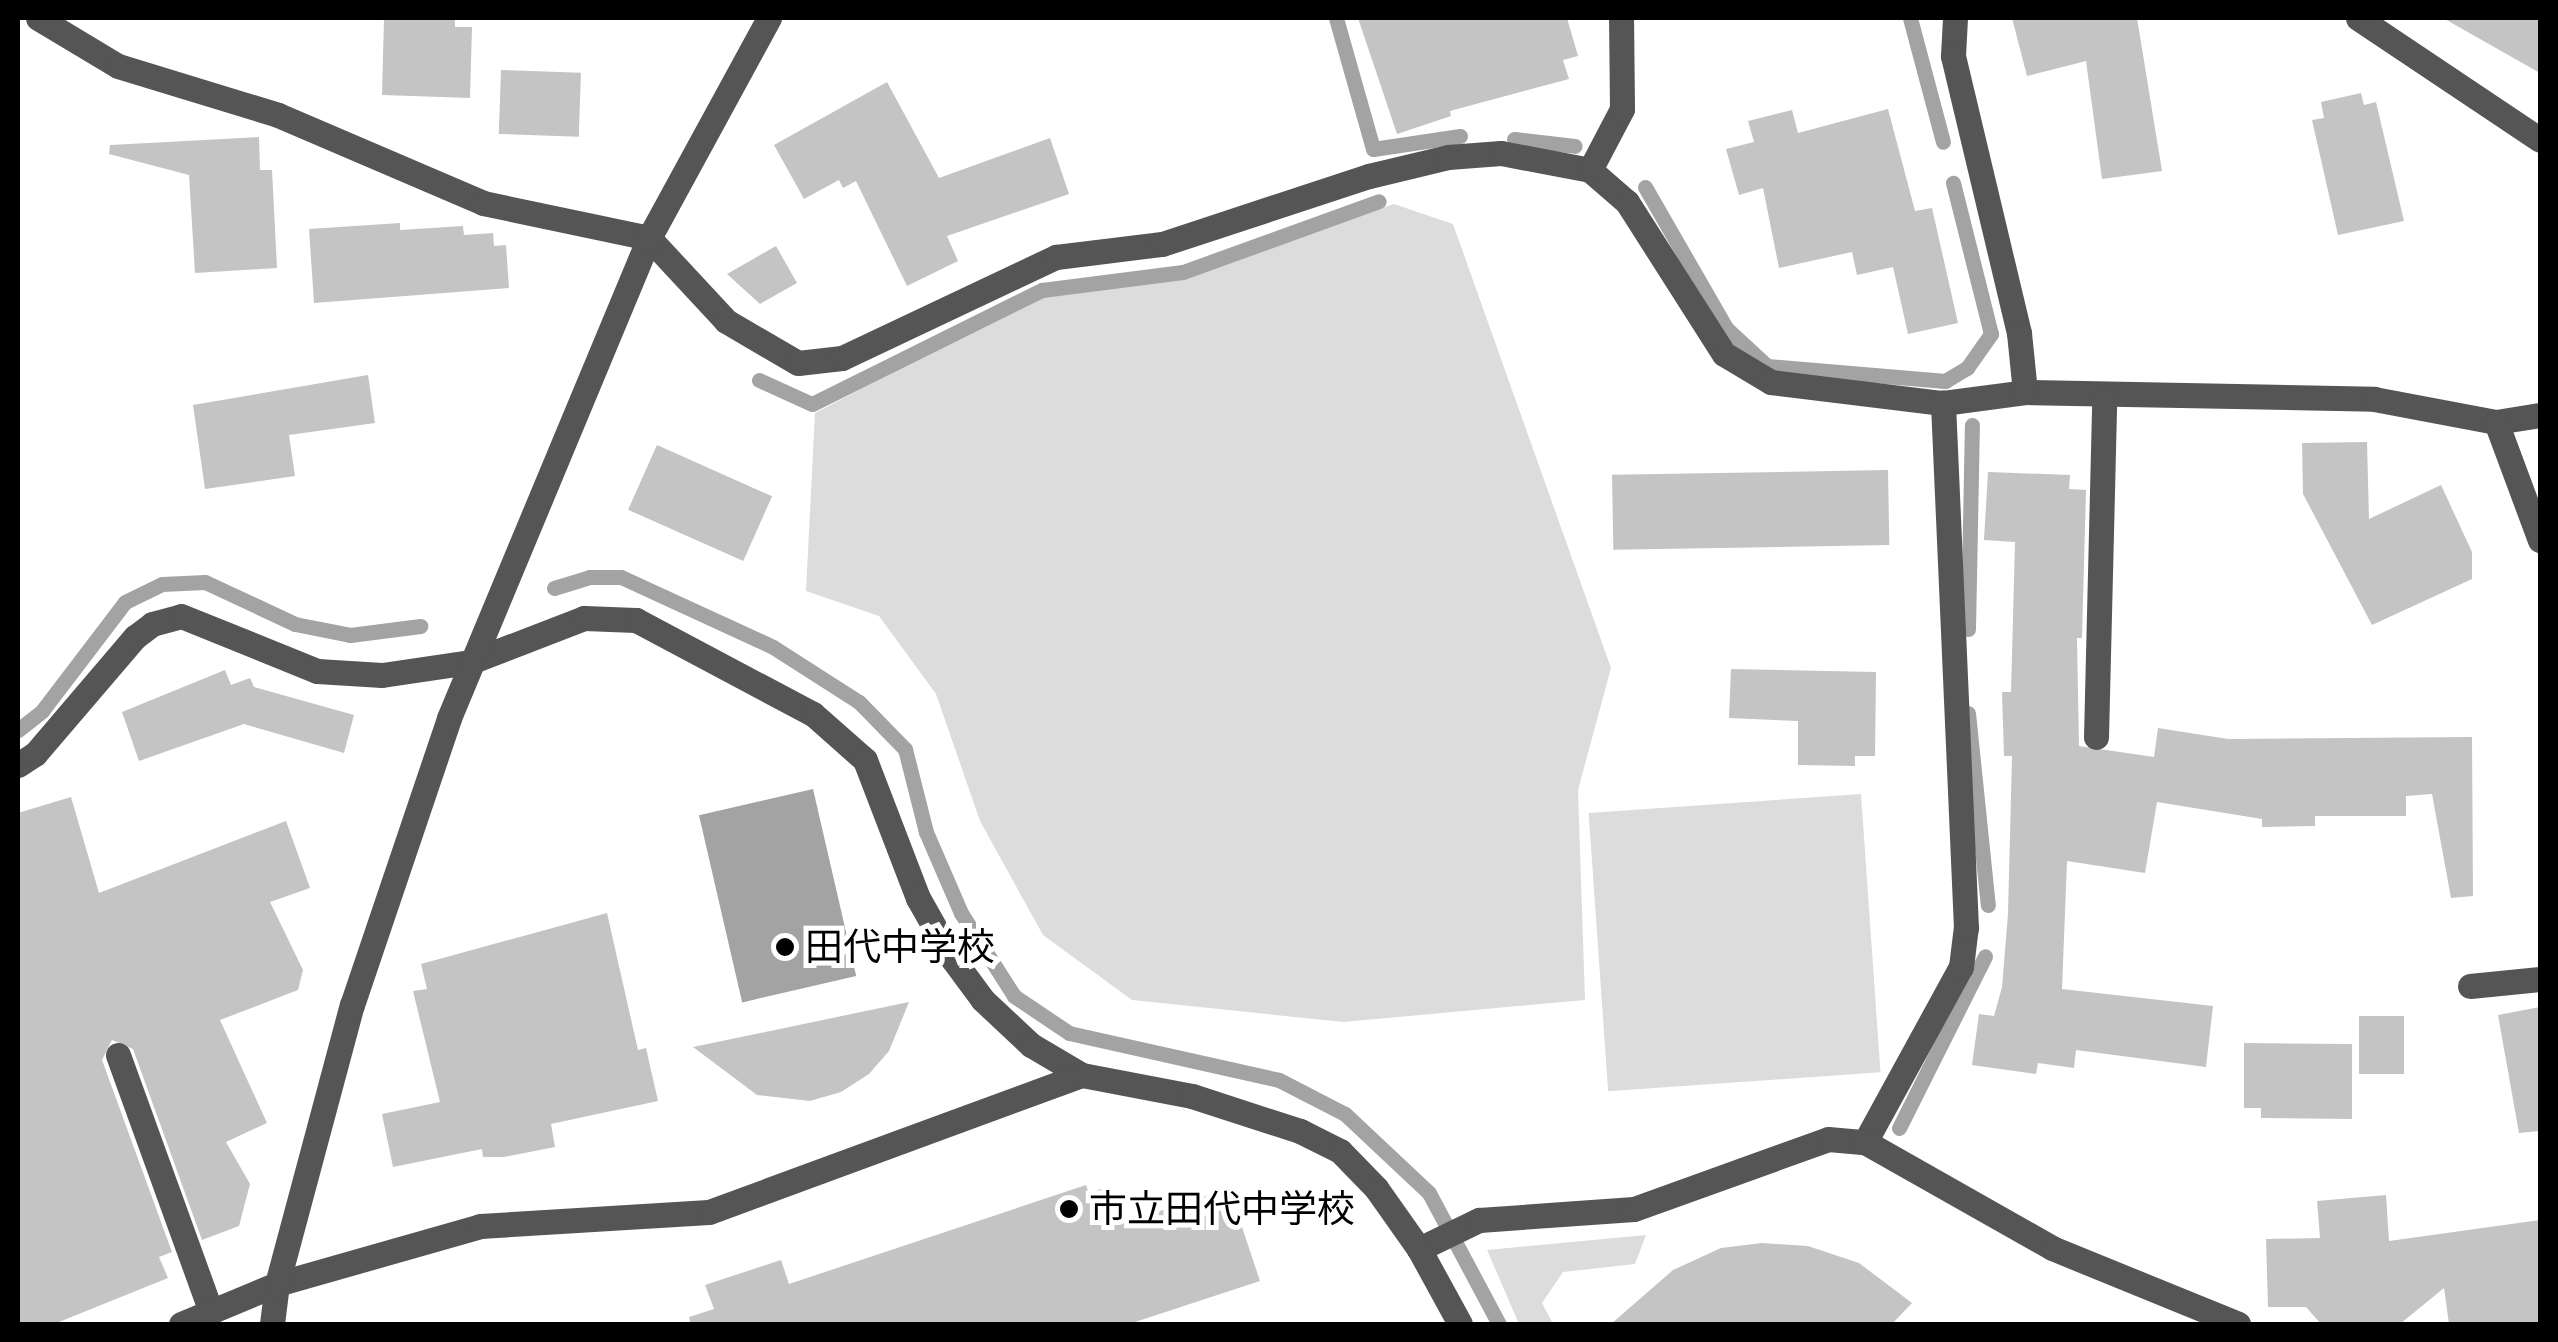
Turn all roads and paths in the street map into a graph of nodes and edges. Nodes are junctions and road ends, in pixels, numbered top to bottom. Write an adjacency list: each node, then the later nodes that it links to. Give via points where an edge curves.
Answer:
1 (38, 18): 8 (street, via 118,66 278,115 483,203)
2 (768, 18): 8 (street)
3 (1621, 18): 7 (street, via 1622,108)
4 (1955, 18): 9 (street, via 1952,56 2020,333)
5 (2358, 18): 6 (street)
6 (2540, 140)
7 (1590, 170): 8 (street, via 1501,153 1448,157 1370,176 1162,244 1056,257 842,358 798,363 726,321); 11 (street, via 1627,202 1724,354 1772,382)
8 (649, 238): 15 (street)
9 (2025, 392): 10 (street); 11 (street)
10 (2104, 398): 13 (street, via 2374,399); 16 (street)
11 (1943, 403): 22 (street, via 1966,928 1961,966)
12 (2540, 415): 13 (street)
13 (2496, 422): 14 (street)
14 (2540, 540)
15 (470, 662): 17 (street, via 382,675 318,671 181,616 135,637); 21 (street, via 584,618 636,620 814,714 866,760 918,898 983,1000 1031,1045); 24 (street, via 352,1004)
16 (2096, 737)
17 (18, 765)
18 (2540, 978): 19 (street)
19 (2470, 986)
20 (118, 1054): 25 (street)
21 (1082, 1075): 23 (street, via 1192,1096 1340,1151); 24 (street, via 709,1212 480,1226)
22 (1865, 1142): 23 (street, via 1828,1139 1634,1208 1479,1220); 29 (street, via 2052,1248)
23 (1419, 1249): 28 (street)
24 (277, 1284): 25 (street); 27 (street)
25 (211, 1312): 26 (street)
26 (182, 1324)
27 (272, 1324)
28 (1460, 1324)
29 (2238, 1324)

